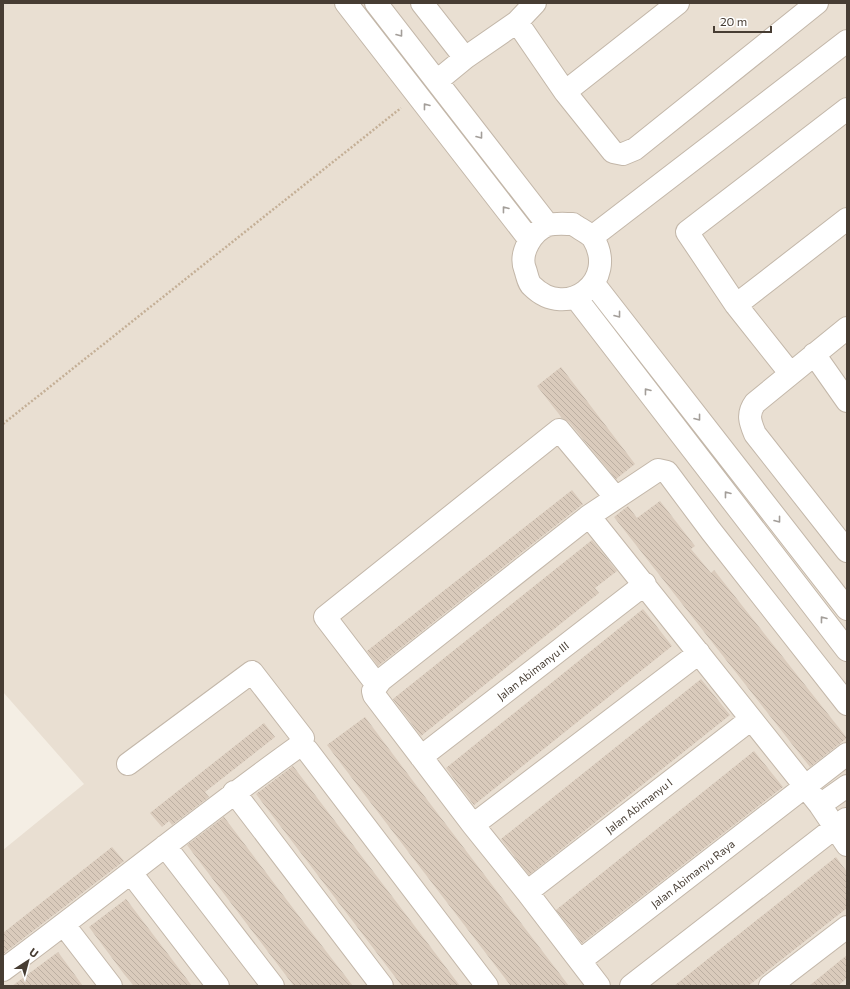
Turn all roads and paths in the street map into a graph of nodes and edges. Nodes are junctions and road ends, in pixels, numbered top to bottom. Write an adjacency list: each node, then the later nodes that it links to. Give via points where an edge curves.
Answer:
1 (346, 3): 12 (street)
2 (376, 3): 10 (street, one-way to 10)
3 (422, 3): 9 (street)
4 (678, 3): 11 (street)
5 (817, 3): 11 (street, via 635,149 623,154 613,152)
6 (532, 4): 7 (street)
7 (517, 22): 9 (street); 11 (street)
8 (847, 41): 16 (street)
9 (465, 58): 10 (street)
10 (437, 81): 15 (street, one-way to 15)
11 (565, 92)
12 (417, 95): 17 (street, one-way to 12); 25 (path)
13 (847, 109): 20 (street, via 687,232)
14 (847, 219): 20 (street)
15 (548, 225): 16 (street, via 573,224); 17 (street)
16 (592, 237): 18 (street, via 601,261)
17 (529, 239): 19 (street, via 522,263 530,286 551,299)
18 (594, 284): 19 (street); 27 (street, one-way to 27)
19 (576, 298): 29 (street, one-way to 19)
20 (736, 305): 23 (street)
21 (847, 328): 22 (street)
22 (814, 354): 23 (street); 24 (street)
23 (790, 373): 26 (street, via 749,412)
24 (847, 401)
25 (3, 424)
26 (755, 434): 27 (street); 32 (street)
27 (727, 455): 34 (street, one-way to 34)
28 (616, 498): 30 (street); 31 (street, via 658,470 663,470); 38 (street, via 559,430 325,617)
29 (741, 512): 31 (street); 35 (street, one-way to 29)
30 (589, 516): 33 (street); 38 (street)
31 (711, 531): 37 (street)
32 (847, 551)
33 (645, 584): 36 (street); 43 (street, Jalan Abimanyu III)
34 (847, 610)
35 (846, 649): 37 (street)
36 (699, 653): 40 (street); 49 (street)
37 (820, 670): 39 (street)
38 (377, 685): 43 (street, via 373,691 374,695)
39 (847, 704)
40 (750, 720): 46 (street); 53 (street, Jalan Abimanyu I)
41 (299, 746): 44 (street, via 303,738 252,672); 47 (street); 62 (street, via 307,750)
42 (847, 754): 46 (street, Jalan Abimanyu Raya)
43 (421, 757): 49 (street)
44 (128, 764)
45 (847, 786): 48 (street)
46 (805, 788): 48 (street); 56 (street, Jalan Abimanyu Raya)
47 (234, 792): 51 (street); 61 (street)
48 (820, 805): 50 (street)
49 (473, 825): 53 (street)
50 (843, 831): 64 (street)
51 (165, 846): 52 (street); 60 (street)
52 (131, 873): 54 (street); 59 (street)
53 (527, 892): 56 (street)
54 (64, 925): 57 (street); 58 (street)
55 (847, 927): 65 (street)
56 (581, 960): 63 (street)
57 (3, 970)
58 (111, 986)
59 (218, 986)
60 (273, 986)
61 (382, 986)
62 (487, 986)
63 (599, 986)
64 (631, 986)
65 (770, 986)

